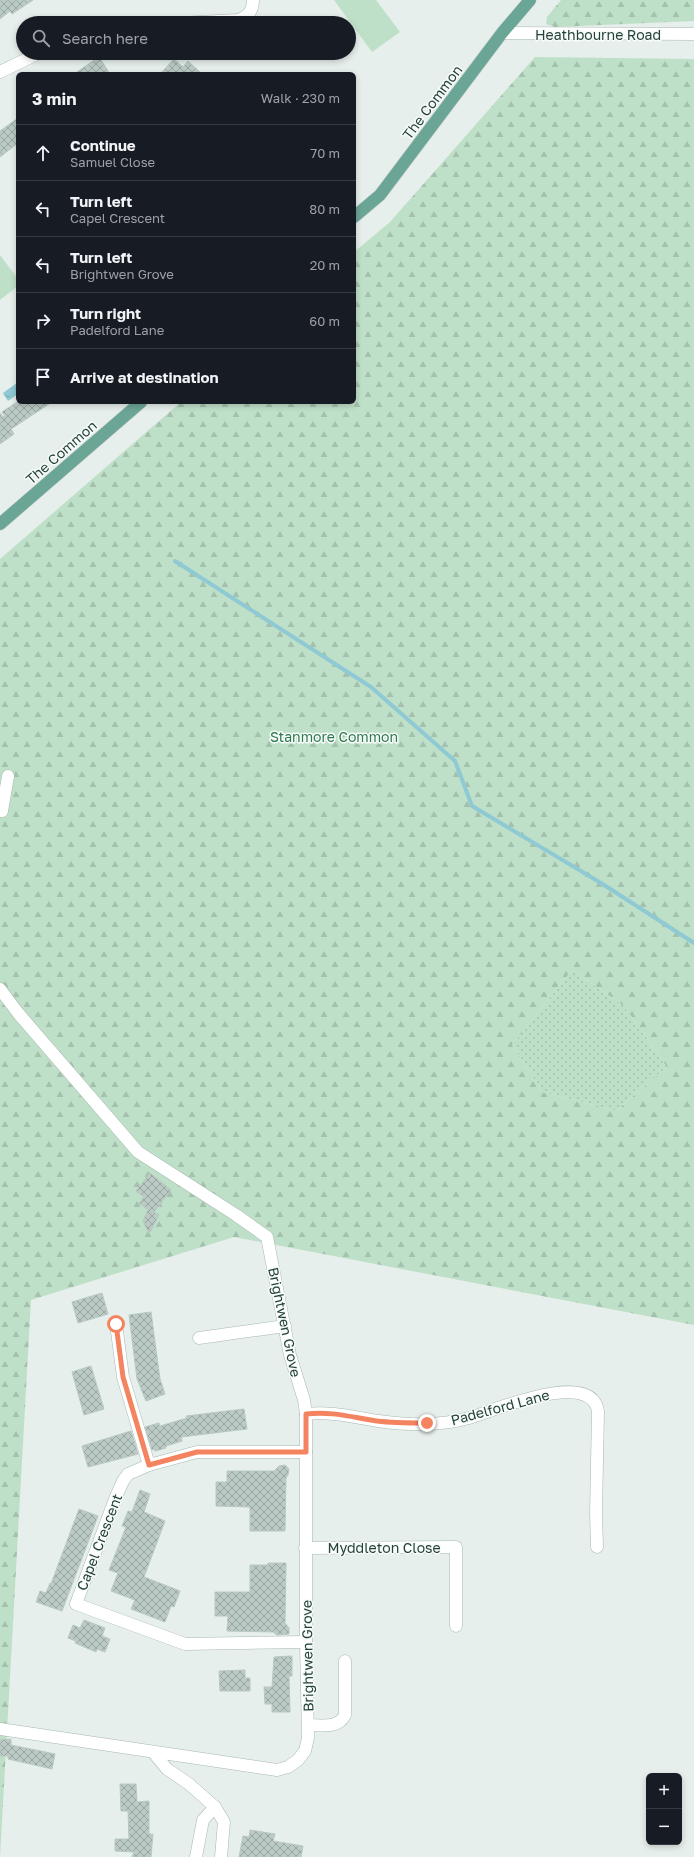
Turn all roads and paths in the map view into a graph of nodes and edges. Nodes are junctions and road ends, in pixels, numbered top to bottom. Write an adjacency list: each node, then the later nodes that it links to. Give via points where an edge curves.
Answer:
1 (253, 0): 3 (street)
2 (530, 0): 4 (main road, The Common)
3 (248, 16)
4 (502, 33): 5 (street, Heathbourne Road); 8 (main road, The Common, via 380,195)
5 (694, 34)
6 (25, 60): 7 (street)
7 (0, 72)
8 (356, 215)
9 (139, 404): 10 (main road, The Common)
10 (0, 524)
11 (8, 776): 12 (street)
12 (0, 811)
13 (0, 989): 15 (street, Brightwen Grove, via 138,1152 266,1237)
14 (116, 1324): 19 (street, via 123,1377)
15 (285, 1326): 16 (street); 17 (street, Brightwen Grove)
16 (199, 1338)
17 (306, 1414): 18 (street, Brightwen Grove); 20 (street, Padelford Lane, via 320,1412 401,1424 427,1423 467,1418 537,1396 556,1393 586,1394 594,1400 598,1411)
18 (306, 1452): 19 (street, Capel Crescent, via 197,1452); 21 (street, Brightwen Grove)
19 (149, 1465): 23 (street, Capel Crescent, via 128,1474 123,1481 76,1604 185,1644)
20 (598, 1547)
21 (305, 1548): 22 (street, Myddleton Close, via 456,1547); 23 (street, Brightwen Grove)
22 (456, 1626)
23 (306, 1642): 25 (street, Brightwen Grove)
24 (345, 1661): 25 (street, via 343,1719 334,1725)
25 (308, 1725): 27 (street, Brightwen Grove, via 307,1746 302,1756 282,1769)
26 (0, 1730): 27 (street, Brightwen Grove)
27 (153, 1752): 28 (street, via 167,1769 194,1787)
28 (215, 1807): 29 (street, via 203,1820); 30 (street, via 224,1822)
29 (196, 1857)
30 (221, 1857)

